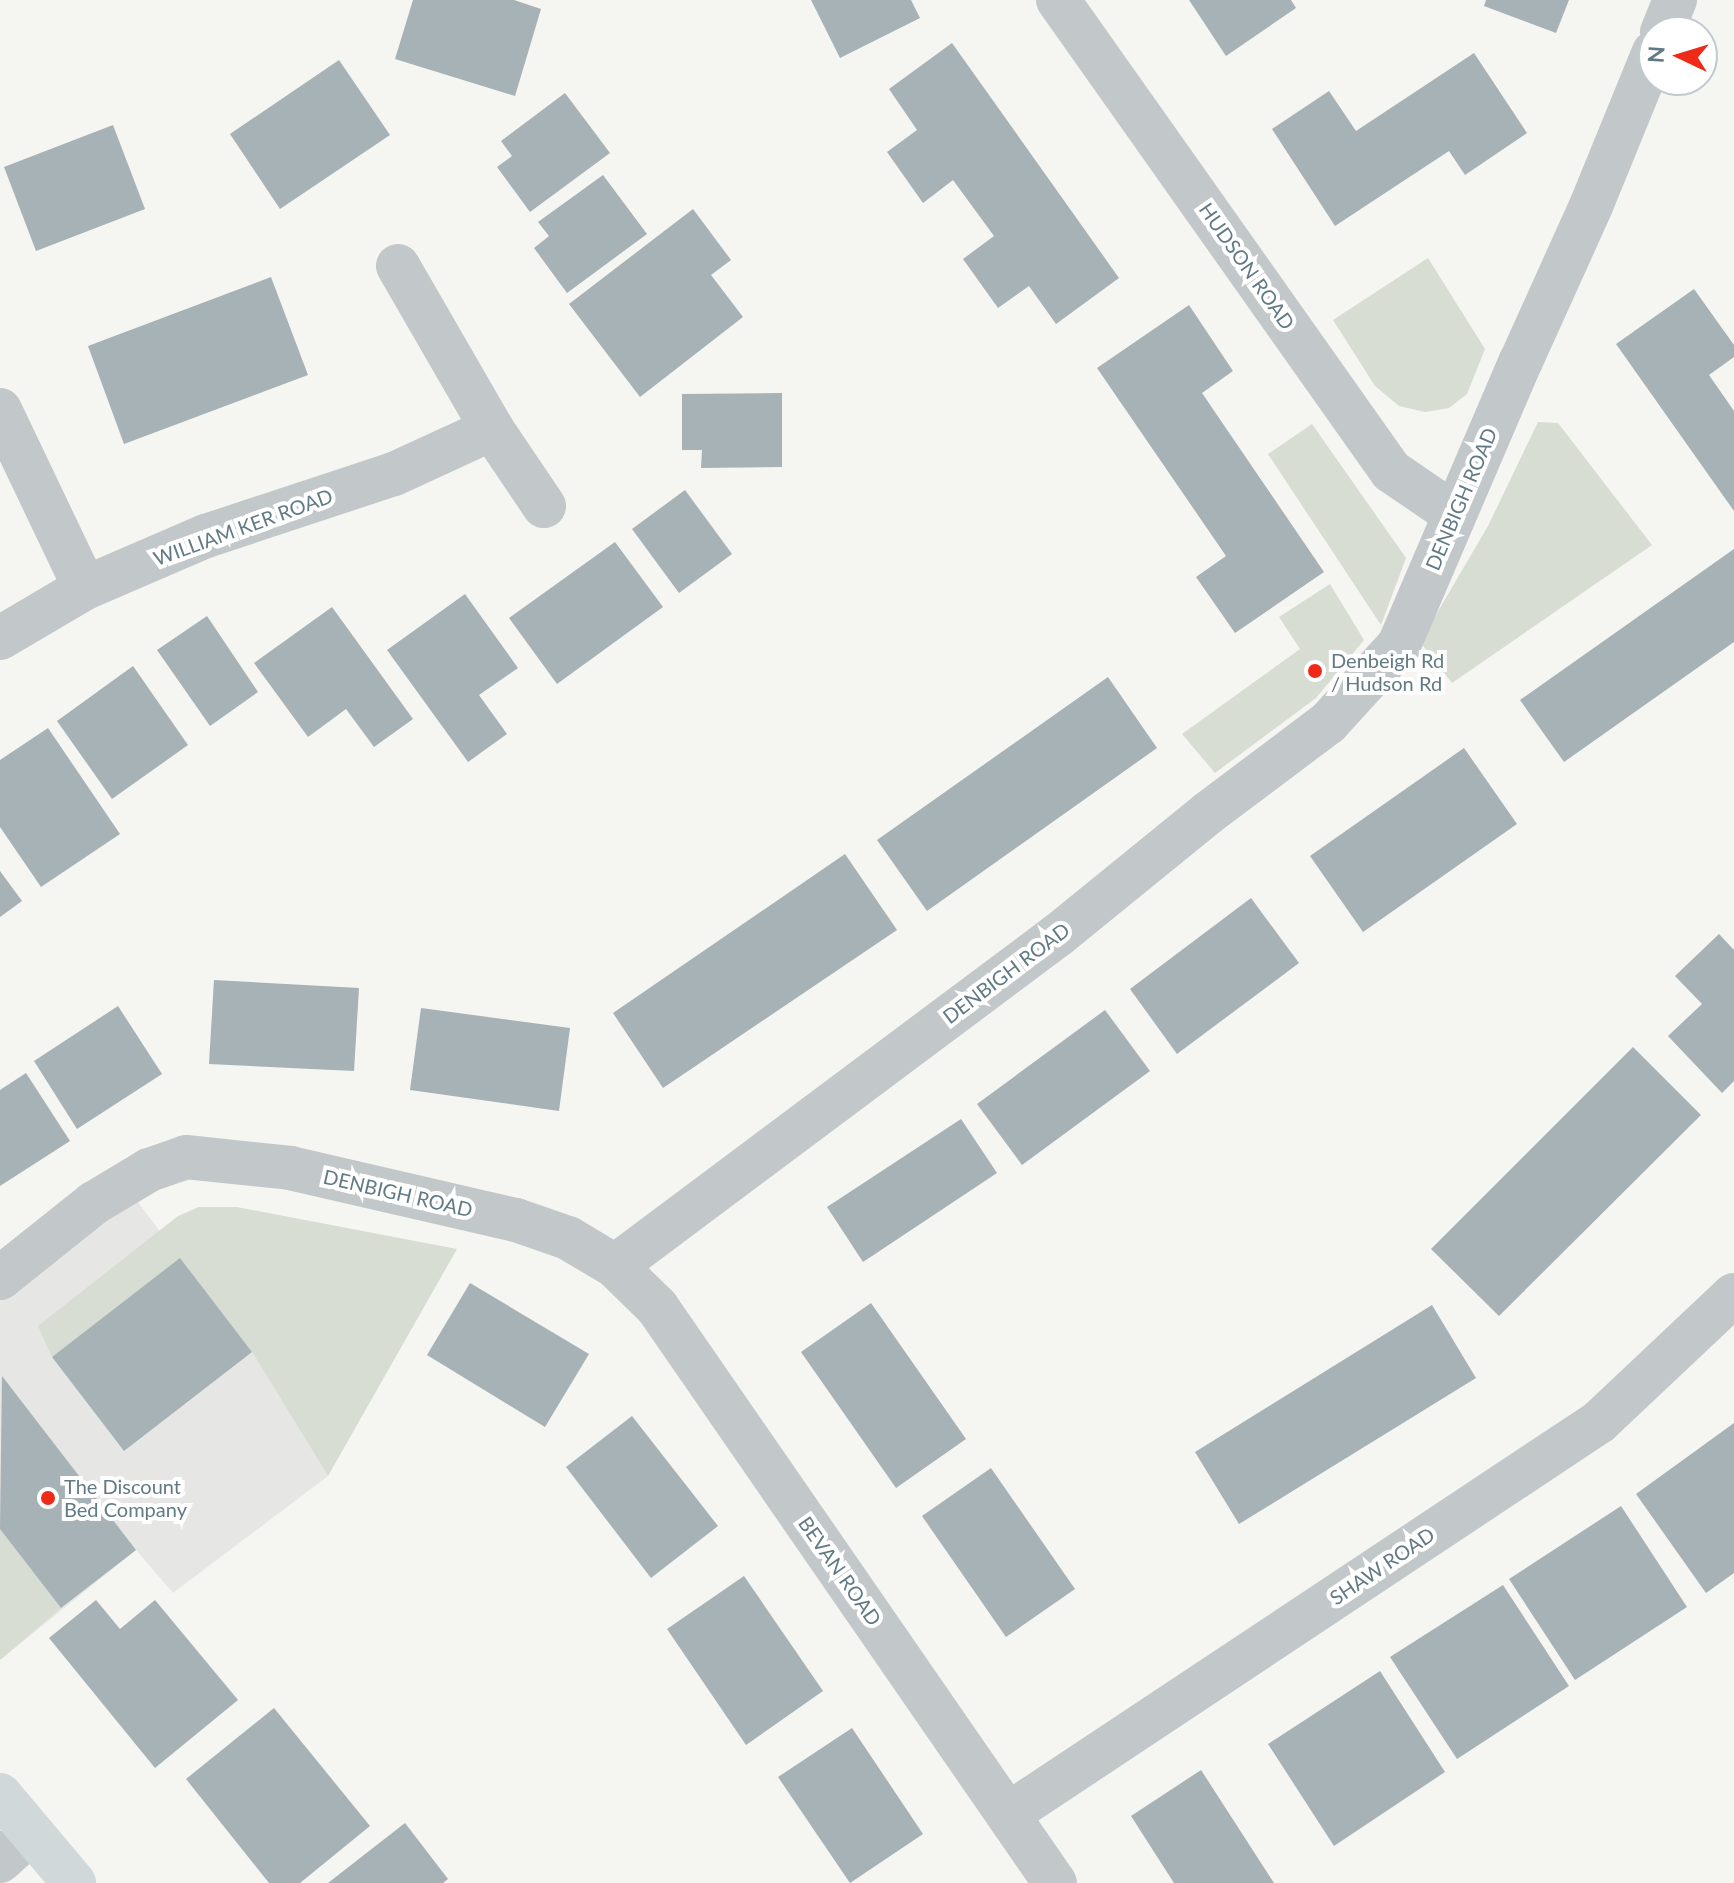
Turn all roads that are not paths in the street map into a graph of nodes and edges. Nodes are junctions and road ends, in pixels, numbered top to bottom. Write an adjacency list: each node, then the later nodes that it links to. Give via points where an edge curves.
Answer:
1 (1058, 0): 7 (street, HUDSON ROAD, via 1391,471)
2 (1638, 91): 7 (street, DENBIGH ROAD)
3 (398, 266): 5 (street)
4 (0, 410): 8 (street)
5 (492, 429): 6 (street); 8 (street, WILLIAM KER ROAD, via 394,474 206,536)
6 (544, 506)
7 (1454, 514): 10 (street, DENBIGH ROAD, via 1399,645 1328,723 1058,935)
8 (85, 588): 9 (street, WILLIAM KER ROAD)
9 (0, 638)
10 (615, 1266): 11 (street, DENBIGH ROAD, via 568,1238 516,1220 290,1168 186,1157 149,1170 94,1203); 14 (street, BEVAN ROAD, via 657,1307)
11 (0, 1278)
12 (1734, 1295): 14 (street, SHAW ROAD, via 1599,1422)
13 (0, 1795): 15 (highway)
14 (1010, 1813): 17 (street, BEVAN ROAD)
15 (16, 1847): 16 (highway)
16 (74, 1883)
17 (1055, 1883)

